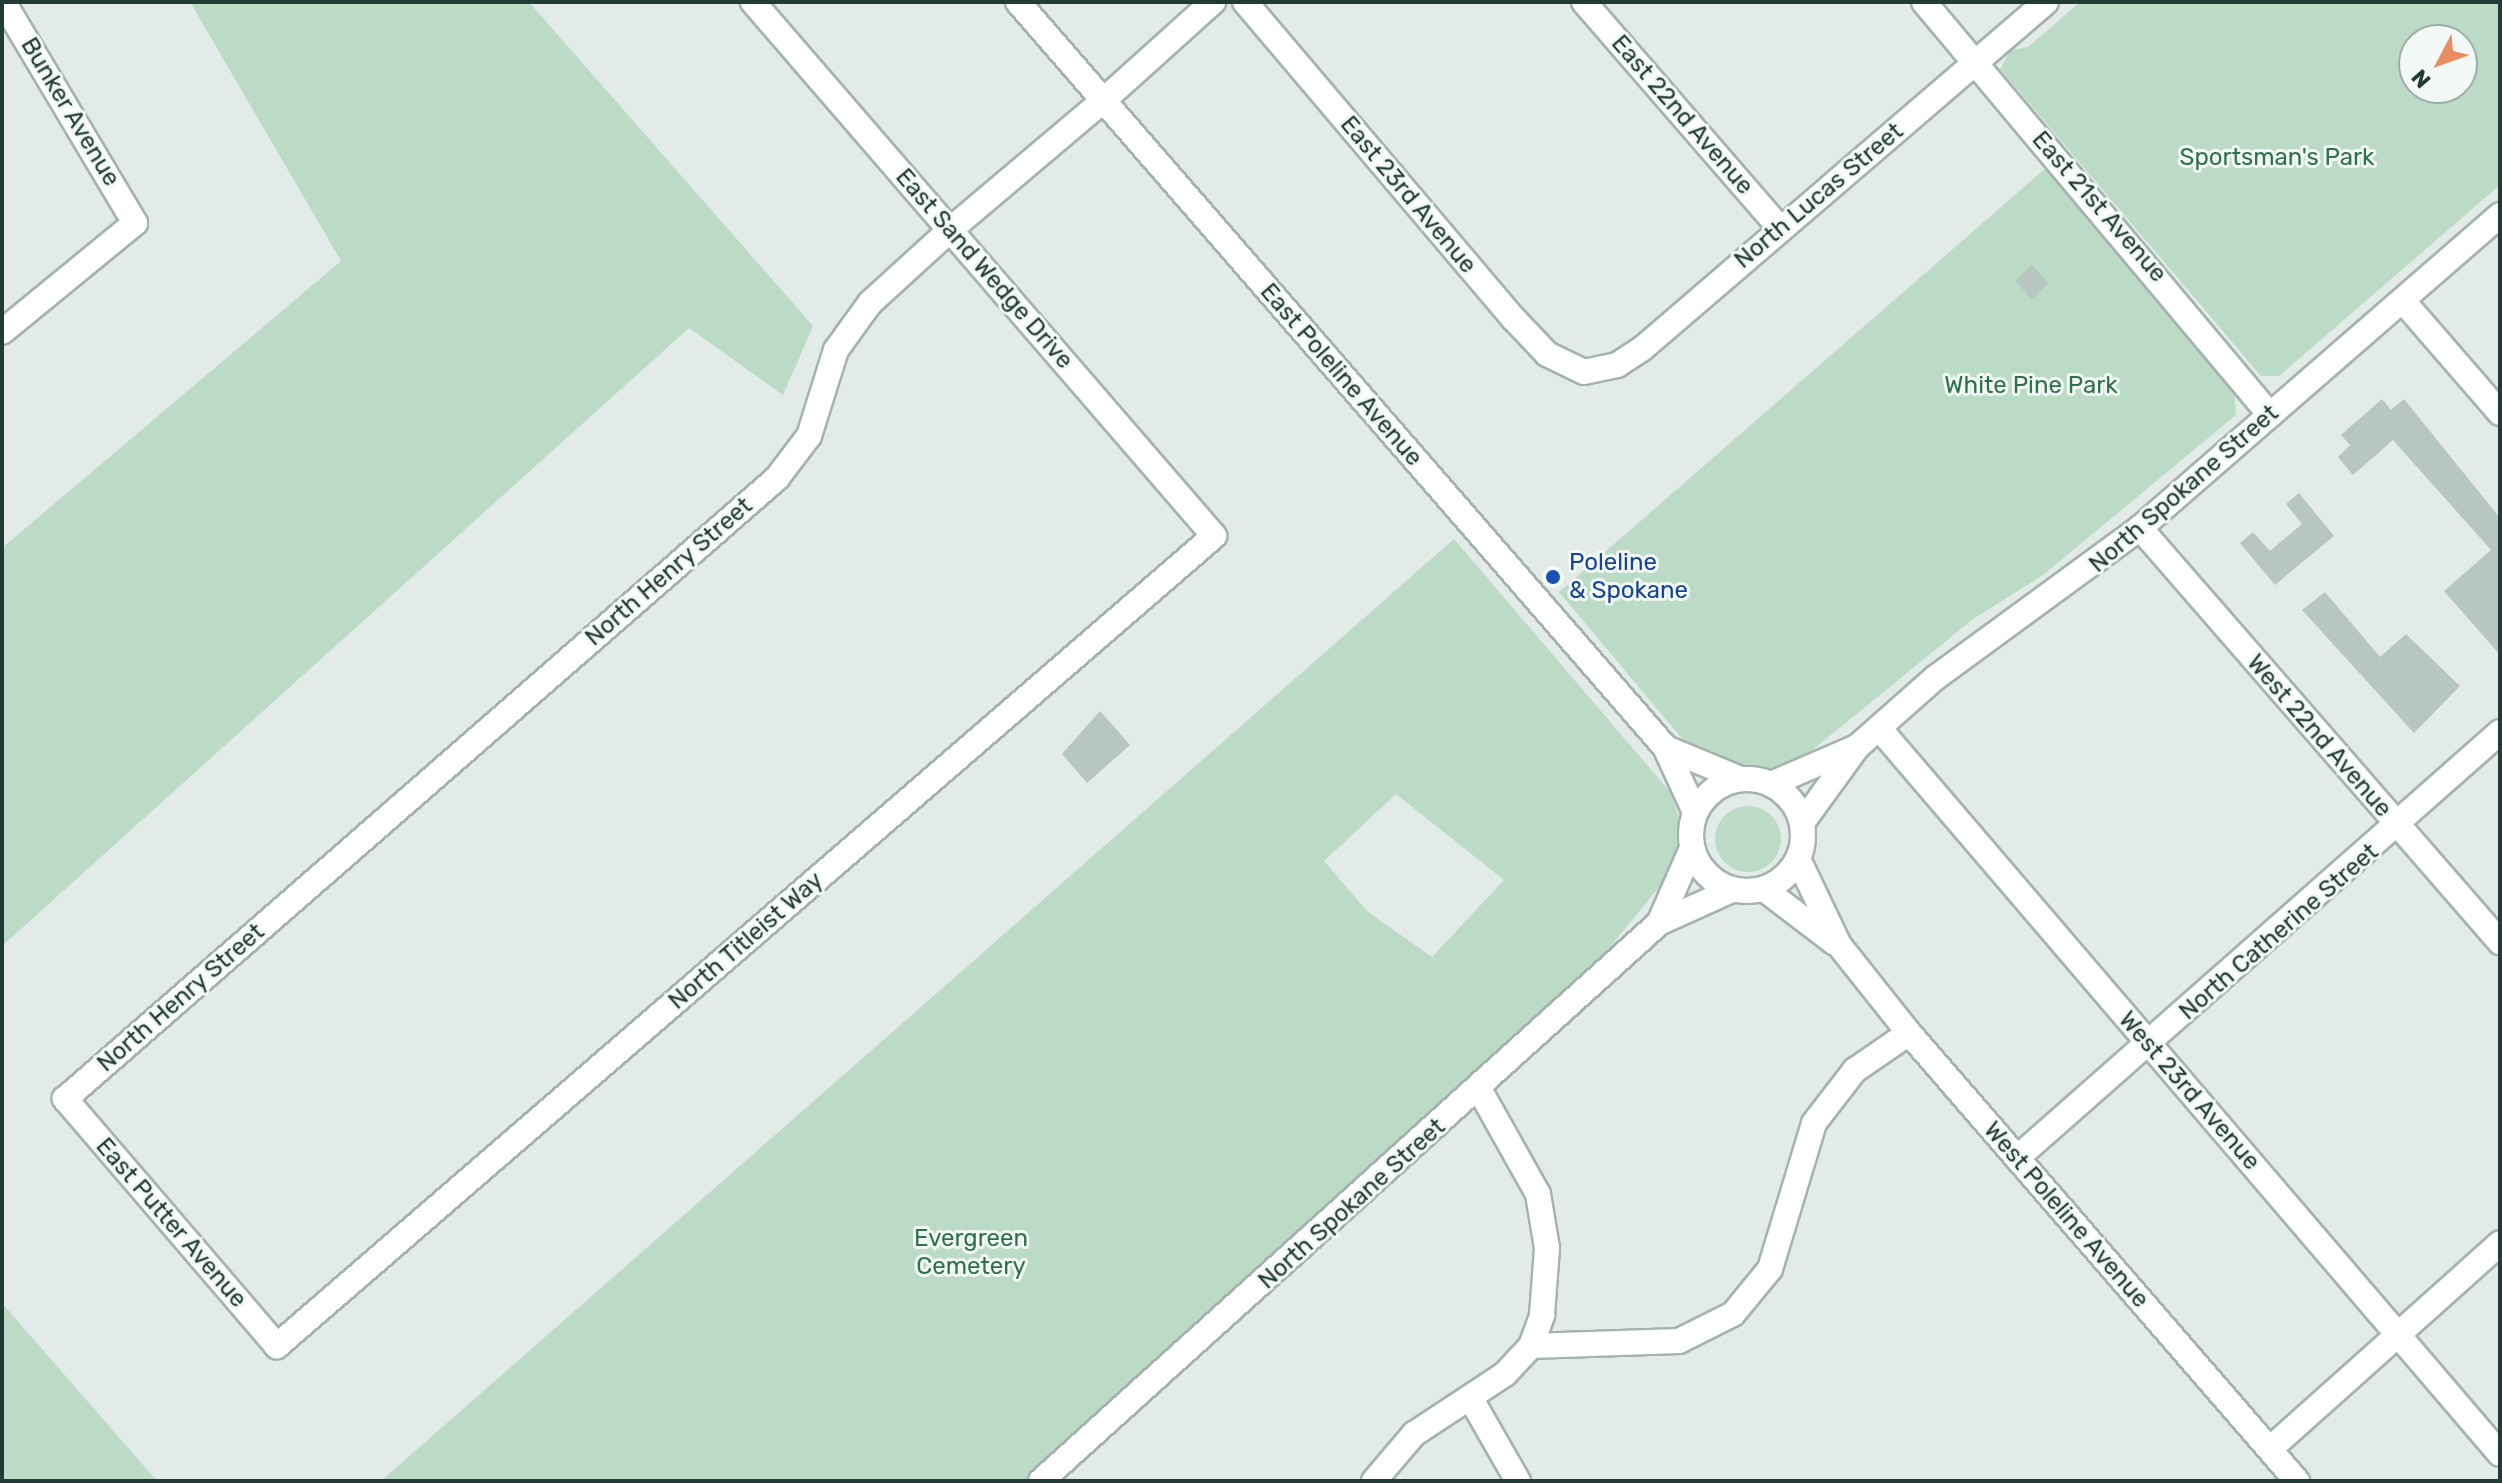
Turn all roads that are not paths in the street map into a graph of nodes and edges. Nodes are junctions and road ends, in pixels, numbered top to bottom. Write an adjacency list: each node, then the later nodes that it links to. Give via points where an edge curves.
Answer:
1 (3, 2): 15 (street, Bunker Avenue, via 135,223)
2 (753, 2): 13 (street, East Sand Wedge Drive)
3 (1018, 2): 10 (street, East Poleline Avenue)
4 (1213, 2): 10 (street, North Henry Street)
5 (1245, 2): 16 (street, East 23rd Avenue, via 1513,318 1547,354)
6 (1584, 2): 12 (street, East 22nd Avenue)
7 (1924, 2): 9 (street, East 21st Avenue)
8 (2046, 2): 9 (street, North Lucas Street)
9 (1975, 63): 12 (street, North Lucas Street); 18 (street, East 21st Avenue)
10 (1104, 100): 13 (street, North Henry Street); 23 (street, East Poleline Avenue)
11 (2500, 215): 14 (street, North Spokane Street)
12 (1780, 228): 16 (street, North Lucas Street, via 1628,360)
13 (950, 230): 20 (street, East Sand Wedge Drive); 40 (street, North Henry Street, via 855,322 836,350 809,436 777,478)
14 (2403, 301): 17 (street); 18 (street, North Spokane Street)
15 (2, 332)
16 (1584, 372)
17 (2500, 413)
18 (2270, 415): 19 (street, North Spokane Street)
19 (2140, 528): 21 (street, North Spokane Street, via 1985,638); 29 (street, West 22nd Avenue)
20 (1214, 536): 44 (street, North Titleist Way)
21 (1879, 728): 24 (street, North Spokane Street); 38 (street, West 23rd Avenue)
22 (2500, 732): 29 (street, North Catherine Street)
23 (1665, 747): 25 (street, East Poleline Avenue); 27 (street, East Poleline Avenue)
24 (1857, 747): 26 (street, North Spokane Street); 28 (street, North Spokane Street)
25 (1741, 779): 26 (street); 27 (street, via 1722,784)
26 (1771, 784): 28 (street)
27 (1695, 812): 30 (street)
28 (1802, 823): 31 (street)
29 (2399, 829): 35 (street, West 22nd Avenue); 38 (street, North Catherine Street)
30 (1692, 848): 33 (street, via 1707,875); 34 (street, North Spokane Street)
31 (1798, 859): 32 (street); 36 (street, West Poleline Avenue)
32 (1764, 889): 33 (street); 36 (street, West Poleline Avenue)
33 (1732, 890): 34 (street, North Spokane Street)
34 (1659, 923): 39 (street, North Spokane Street)
35 (2500, 942)
36 (1839, 945): 37 (street, West Poleline Avenue)
37 (1909, 1033): 41 (street, West Poleline Avenue); 45 (street, via 1855,1070 1822,1111 1770,1269 1733,1314 1679,1341)
38 (2149, 1045): 41 (street, North Catherine Street); 43 (street, West 23rd Avenue)
39 (1479, 1089): 45 (street, via 1533,1178 1542,1210 1547,1272); 49 (street, North Spokane Street)
40 (65, 1099): 44 (street, East Putter Avenue)
41 (2017, 1158): 47 (street, West Poleline Avenue)
42 (2500, 1243): 43 (street)
43 (2400, 1335): 47 (street); 48 (street, West 23rd Avenue)
44 (277, 1346)
45 (1531, 1346): 46 (street)
46 (1471, 1399): 50 (street, via 1414,1434); 51 (street)
47 (2270, 1449): 52 (street, West Poleline Avenue)
48 (2500, 1454)
49 (1041, 1481)
50 (1374, 1481)
51 (1518, 1481)
52 (2297, 1481)

